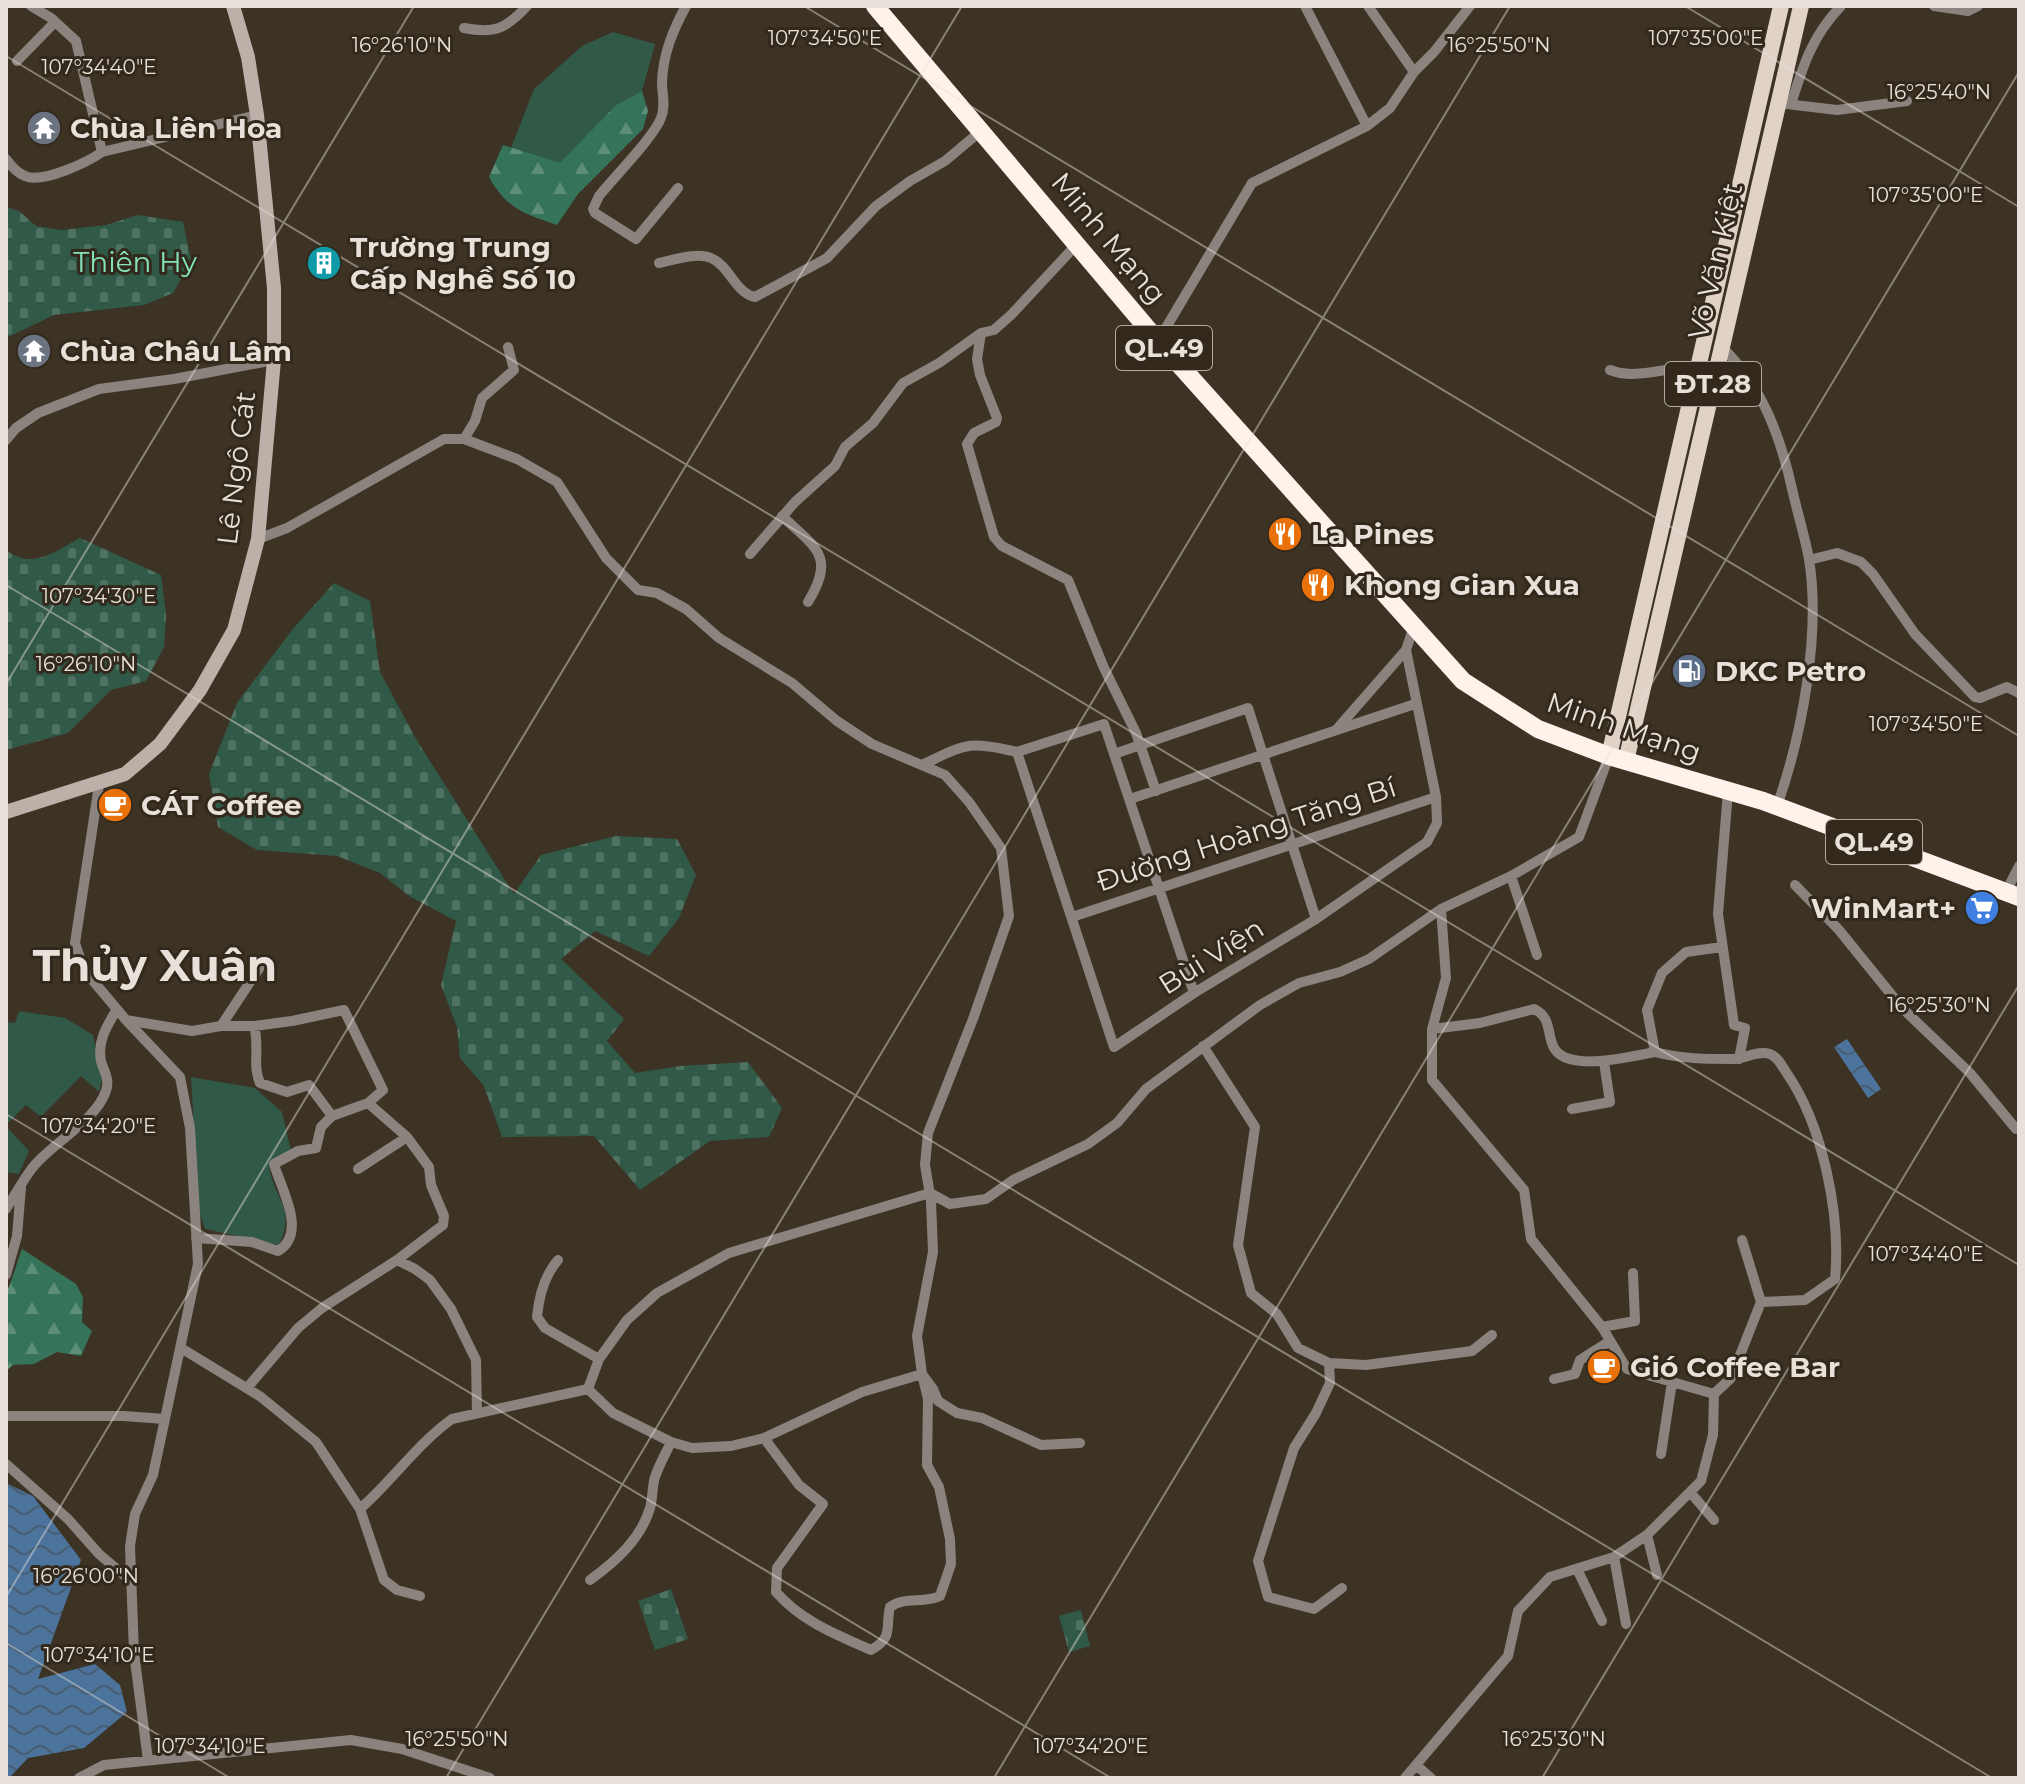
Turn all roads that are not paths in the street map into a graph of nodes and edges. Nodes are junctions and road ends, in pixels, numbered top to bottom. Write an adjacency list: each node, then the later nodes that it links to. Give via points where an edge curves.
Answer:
1 (31, 6): 14 (street)
2 (233, 6): 20 (street, Lê Ngô Cát)
3 (527, 6): 15 (street, via 499,28)
4 (686, 6): 25 (street, via 665,57 660,119 593,209 636,239)
5 (875, 6): 22 (highway, Minh Mạng / QL.49)
6 (1305, 6): 21 (street)
7 (1368, 6): 17 (street)
8 (1470, 6): 17 (street)
9 (1781, 6): 33 (main road, Võ Văn Kiệt / ĐT.28)
10 (1801, 6): 19 (main road, Võ Văn Kiệt / ĐT.28)
11 (1841, 6): 19 (street, via 1819,32)
12 (1934, 6): 13 (street, via 1968,11)
13 (1978, 6)
14 (55, 22): 16 (street); 23 (street, via 76,41)
15 (464, 28)
16 (17, 61)
17 (1414, 72): 21 (street, via 1390,108)
18 (1907, 101): 19 (street, via 1837,110)
19 (1785, 103): 31 (main road, Võ Văn Kiệt / ĐT.28)
20 (257, 115): 23 (street); 32 (street, Lê Ngô Cát, via 274,288)
21 (1367, 126): 29 (street, via 1252,183)
22 (982, 130): 26 (highway, Minh Mạng / QL.49); 27 (street, via 876,206 827,258 755,297 711,258)
23 (102, 152): 24 (street, via 33,178)
24 (6, 159)
25 (678, 188)
26 (1078, 243): 28 (street, via 1004,321); 29 (highway, Minh Mạng / QL.49)
27 (659, 263)
28 (981, 333): 39 (street, via 903,383 873,423 845,447 835,466); 49 (street, via 980,375 997,418 967,444 994,537 1068,580)
29 (1158, 341): 44 (highway, Minh Mạng / QL.49)
30 (508, 347): 35 (street, via 514,370 482,398)
31 (1722, 347): 38 (main road, Võ Văn Kiệt / ĐT.28); 42 (street, via 1750,379 1775,427)
32 (274, 360): 36 (street, via 99,389 38,413); 40 (street, Lê Ngô Cát)
33 (1698, 368): 34 (street, via 1625,375); 37 (main road, Võ Văn Kiệt / ĐT.28)
34 (1610, 370)
35 (464, 439): 40 (street, via 444,439 287,528); 54 (street, via 517,459 557,482 606,558 638,590 673,601 719,638 792,683 837,721 872,744)
36 (6, 440)
37 (1679, 452): 38 (main road); 53 (main road, Võ Văn Kiệt / ĐT.28)
38 (1697, 456): 53 (main road, Võ Văn Kiệt / ĐT.28)
39 (782, 516): 41 (street); 43 (street, via 821,559 821,580)
40 (258, 539): 55 (street, Lê Ngô Cát, via 234,630 200,690 160,744 125,774)
41 (750, 554)
42 (1809, 560): 46 (street, via 1837,553 1861,562 1915,634 1975,697 2007,687); 60 (street, via 1807,676)
43 (808, 602)
44 (1414, 626): 45 (street); 53 (highway, Minh Mạng / QL.49, via 1463,681 1505,709 1538,729)
45 (1406, 650): 47 (street, Bùi Viện); 48 (street)
46 (2019, 693)
47 (1415, 704): 48 (street); 58 (street, Bùi Viện)
48 (1335, 731): 52 (street)
49 (1140, 745): 51 (street); 52 (street, via 1248,708); 56 (street)
50 (1017, 752): 51 (street, via 1104,724); 54 (street, via 968,745); 69 (street, Bùi Viện)
51 (1114, 754): 59 (street)
52 (1263, 755): 56 (street); 62 (street)
53 (1618, 759): 57 (highway, Minh Mạng / QL.49); 64 (street, via 1579,837)
54 (922, 765): 91 (street, via 945,775 1001,848 1009,916 928,1133 925,1165)
55 (99, 785): 61 (street, Lê Ngô Cát); 75 (street, via 75,943 84,970)
56 (1156, 791): 59 (street)
57 (1728, 791): 60 (highway, QL.49); 71 (street, via 1718,914)
58 (1436, 797): 62 (street, Đường Hoàng Tăng Bí); 70 (street, Bùi Viện, via 1437,823 1427,842)
59 (1130, 799): 66 (street)
60 (1777, 806): 67 (highway, QL.49)
61 (6, 812)
62 (1292, 844): 66 (street, Đường Hoàng Tăng Bí); 70 (street)
63 (2019, 866): 67 (street)
64 (1511, 876): 68 (street); 72 (street)
65 (1795, 885): 87 (street)
66 (1159, 888): 69 (street, Đường Hoàng Tăng Bí); 74 (street)
67 (2012, 894)
68 (1441, 909): 79 (street, via 1446,978); 80 (street, via 1369,959 1299,983)
69 (1072, 917): 74 (street, Bùi Viện, via 1114,1047)
70 (1316, 919): 74 (street, Bùi Viện)
71 (1722, 947): 81 (street, via 1686,952 1662,973 1647,1010); 82 (street, via 1734,1025 1745,1028)
72 (1537, 955)
73 (260, 967): 77 (street)
74 (1194, 993)
75 (117, 1009): 76 (street); 90 (street, via 100,1044 107,1076 100,1103)
76 (126, 1020): 77 (street, via 192,1031); 93 (street, via 180,1077 190,1128)
77 (221, 1026): 78 (street)
78 (254, 1026): 84 (street, via 344,1010 383,1090); 86 (street, via 260,1083 287,1092 309,1085)
79 (1432, 1029): 83 (street, via 1534,1009 1547,1020 1554,1049 1562,1056); 100 (street, via 1432,1080 1524,1190 1531,1239)
80 (1203, 1046): 91 (street, via 1146,1089 1117,1123 1088,1144 986,1199 950,1204); 105 (street, via 1255,1127 1238,1245 1251,1293 1277,1314 1298,1348)
81 (1655, 1052): 82 (street); 83 (street)
82 (1739, 1059): 99 (street, via 1755,1053 1775,1056 1798,1088 1820,1148 1837,1254 1835,1279 1805,1300)
83 (1604, 1062): 85 (street, via 1610,1102)
84 (368, 1103): 86 (street); 88 (street)
85 (1572, 1109)
86 (332, 1116): 93 (street, via 321,1127 316,1148 274,1164 292,1226 282,1249)
87 (2016, 1129)
88 (407, 1137): 89 (street); 95 (street, via 429,1167 444,1221)
89 (358, 1169)
90 (21, 1185): 92 (street); 98 (street, via 17,1236)
91 (930, 1193): 104 (street, via 729,1253 657,1293 627,1320); 106 (street, via 933,1252 917,1336)
92 (6, 1209)
93 (196, 1238): 103 (street, via 198,1264)
94 (1742, 1240): 99 (street)
95 (397, 1260): 109 (street, via 310,1318); 112 (street, via 430,1280 451,1309 476,1360)
96 (558, 1260): 104 (street, via 548,1272 537,1317 545,1328)
97 (1633, 1273): 100 (street, via 1635,1321)
98 (6, 1275)
99 (1761, 1302): 111 (street, via 1731,1378)
100 (1602, 1327): 102 (street)
101 (1492, 1335): 105 (street, via 1472,1351 1366,1365)
102 (1610, 1341): 107 (street, via 1580,1360 1575,1374); 108 (street, via 1627,1369)
103 (181, 1348): 109 (street); 114 (street)
104 (599, 1359): 110 (street)
105 (1329, 1363): 129 (street, via 1330,1383 1294,1448 1258,1561 1268,1597 1314,1609)
106 (922, 1374): 115 (street, via 862,1392); 115 (street, via 928,1399 927,1465 939,1487 951,1564 940,1596 897,1601 890,1607 887,1637 871,1650 827,1631 776,1592 777,1568 823,1504 799,1485); 117 (street, via 938,1401 957,1413 982,1418 1041,1445)
107 (1554, 1379)
108 (1672, 1382): 111 (street); 118 (street)
109 (247, 1388): 121 (street, via 316,1442)
110 (588, 1389): 112 (street); 116 (street, via 613,1413)
111 (1714, 1394): 120 (street, via 1713,1435 1701,1481)
112 (477, 1413): 121 (street, via 452,1419 437,1430)
113 (6, 1416): 114 (street)
114 (165, 1419): 128 (street, via 153,1475 135,1514)
115 (764, 1438): 116 (street, via 702,1448)
116 (671, 1442): 127 (street, via 635,1538)
117 (1080, 1443)
118 (1661, 1454)
119 (6, 1464): 128 (street)
120 (1690, 1492): 122 (street); 123 (street)
121 (360, 1509): 130 (street, via 384,1580)
122 (1714, 1520)
123 (1647, 1535): 124 (street); 126 (street)
124 (1614, 1557): 125 (street); 132 (street)
125 (1577, 1569): 131 (street); 134 (street, via 1550,1577 1518,1611 1508,1656)
126 (1657, 1575)
127 (590, 1580)
128 (131, 1581): 133 (street)
129 (1342, 1588)
130 (420, 1596)
131 (1602, 1621)
132 (1626, 1624)
133 (148, 1760): 135 (street, via 104,1765); 136 (street, via 351,1740 402,1749)
134 (1416, 1765): 137 (street); 138 (street)
135 (79, 1778)
136 (490, 1778)
137 (1405, 1778)
138 (1431, 1778)

